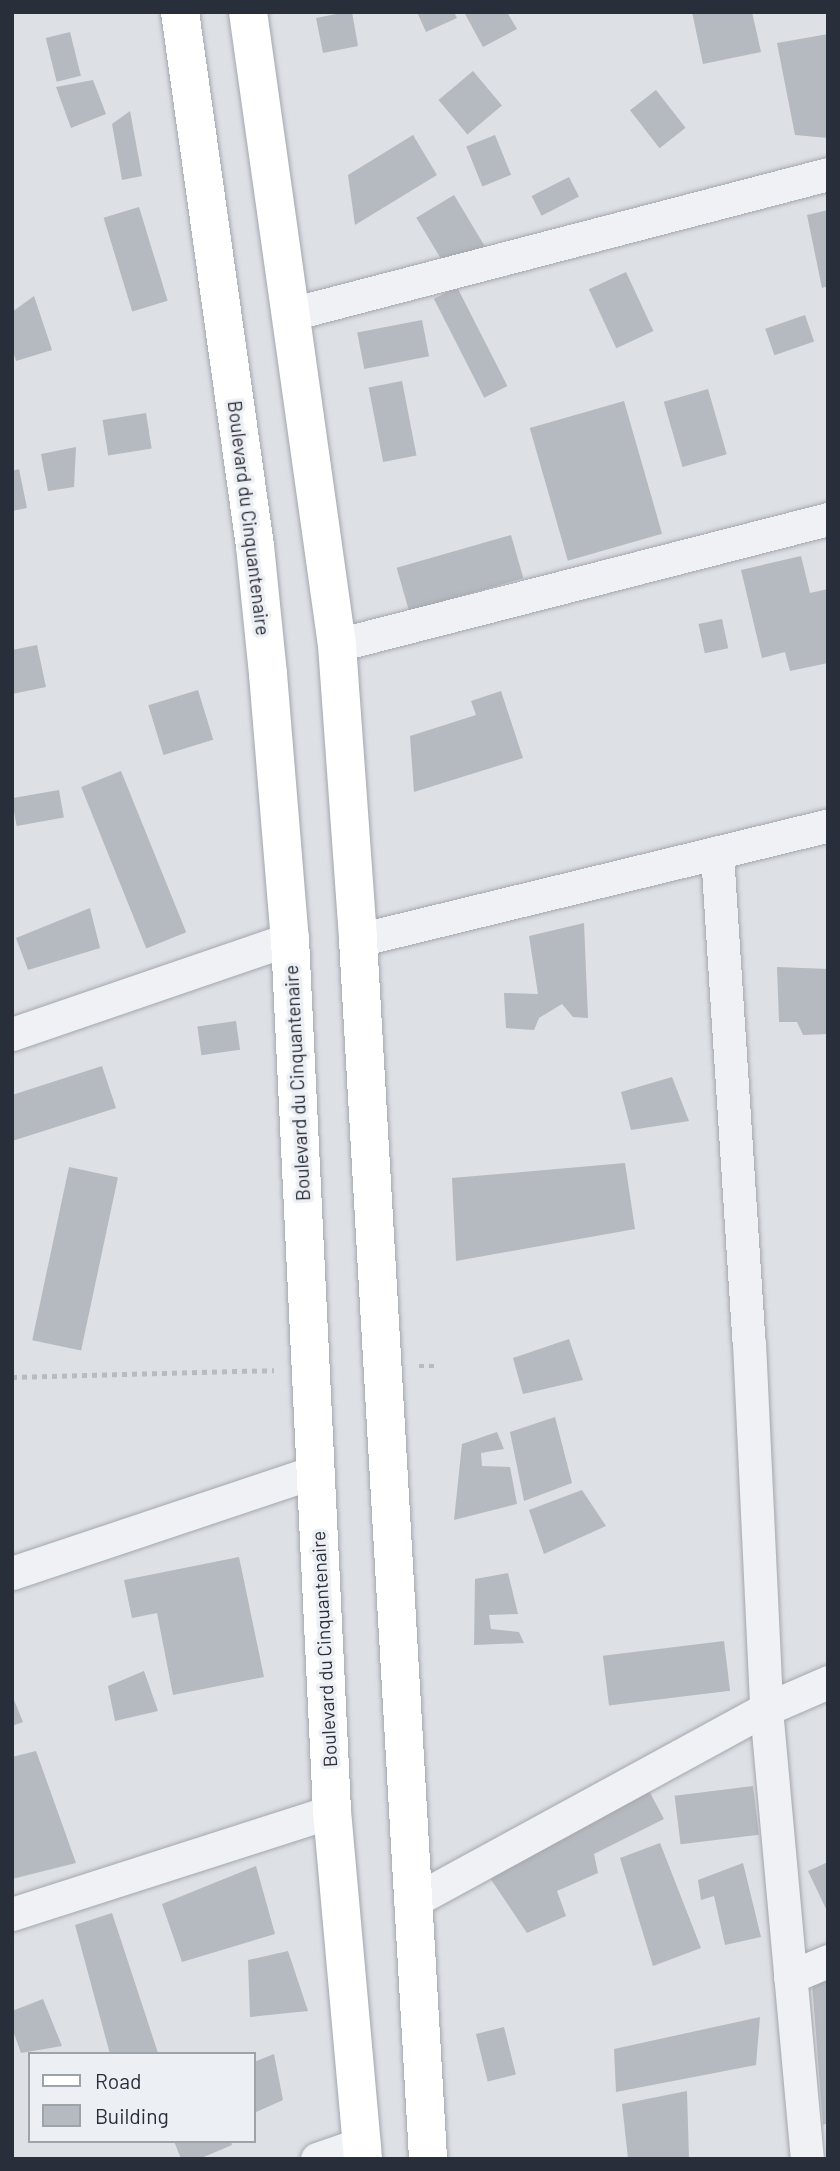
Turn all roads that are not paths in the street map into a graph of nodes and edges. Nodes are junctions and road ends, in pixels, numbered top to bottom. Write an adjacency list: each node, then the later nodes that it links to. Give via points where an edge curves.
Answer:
1 (180, 12): 9 (main road, Boulevard du Cinquantenaire, via 255,546)
2 (248, 12): 4 (main road)
3 (828, 174): 4 (street)
4 (291, 314): 6 (main road)
5 (828, 519): 6 (street)
6 (337, 645): 10 (main road)
7 (828, 825): 8 (street)
8 (717, 854): 10 (street); 15 (street)
9 (290, 939): 11 (street); 12 (main road, Boulevard du Cinquantenaire)
10 (358, 940): 17 (main road)
11 (12, 1034)
12 (316, 1471): 13 (street); 16 (main road, Boulevard du Cinquantenaire)
13 (12, 1573)
14 (828, 1682): 15 (street)
15 (766, 1709): 17 (street); 20 (street)
16 (332, 1811): 18 (street); 21 (main road, Boulevard du Cinquantenaire)
17 (415, 1900): 23 (main road)
18 (12, 1914)
19 (828, 1961): 20 (street)
20 (790, 1977): 24 (street)
21 (363, 2151): 22 (street)
22 (317, 2159)
23 (428, 2159)
24 (807, 2159)

